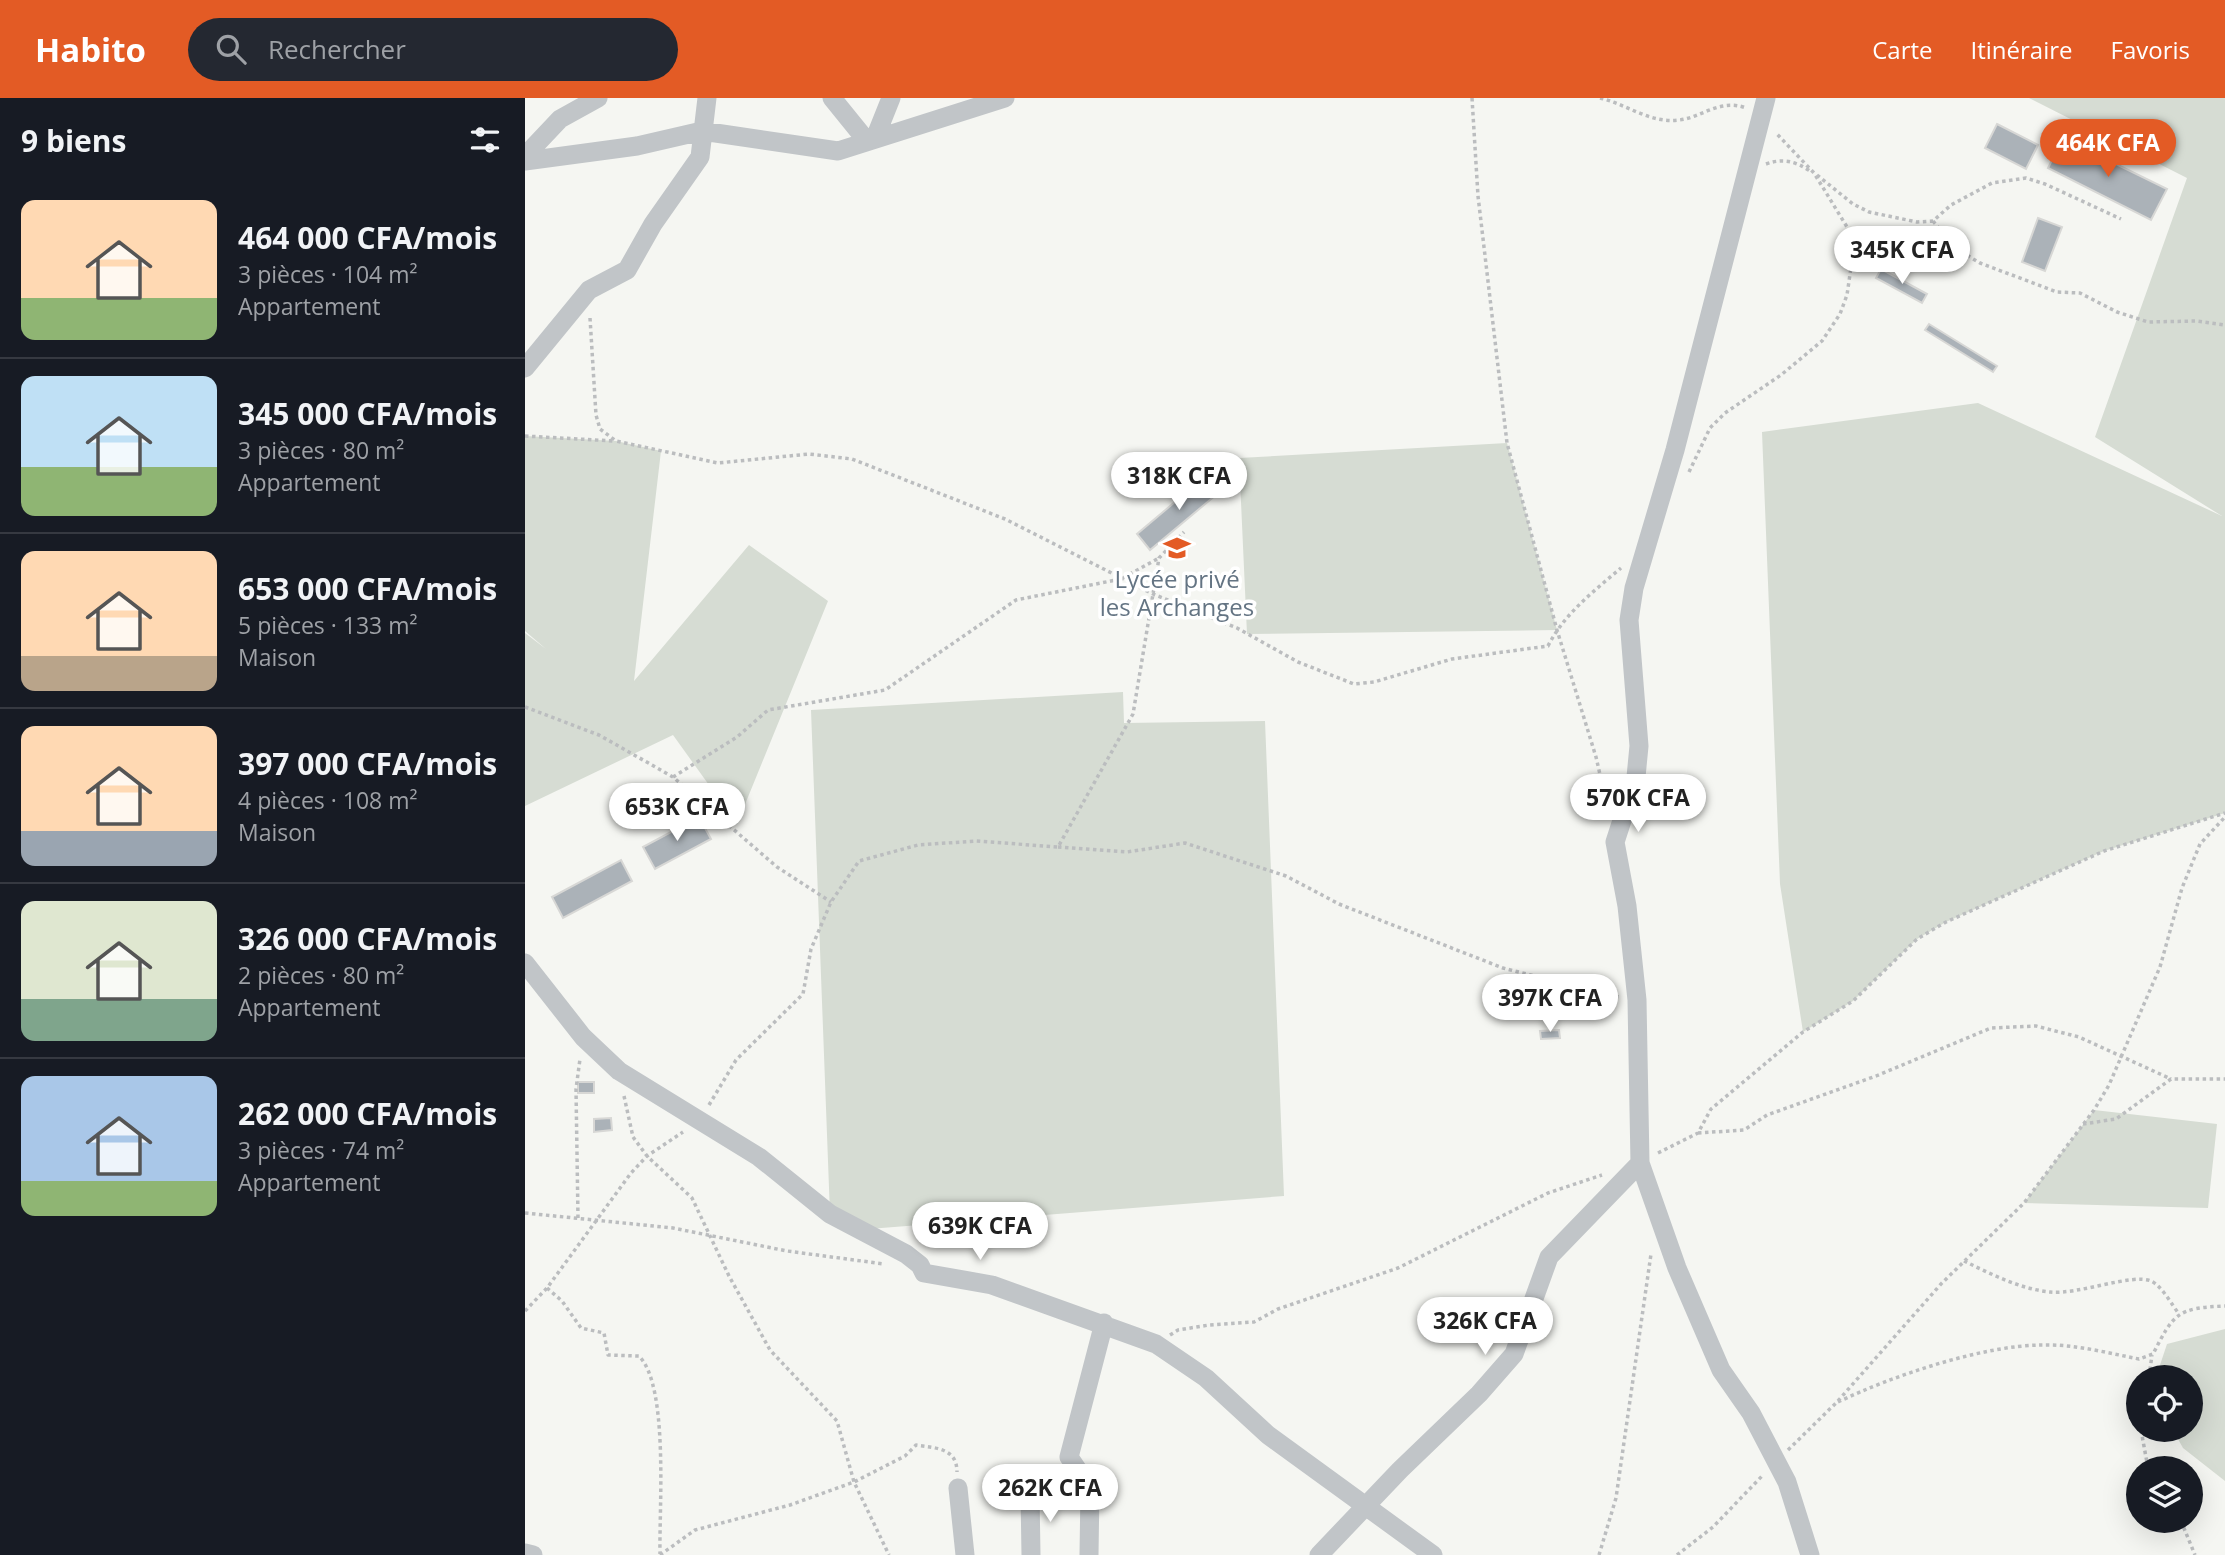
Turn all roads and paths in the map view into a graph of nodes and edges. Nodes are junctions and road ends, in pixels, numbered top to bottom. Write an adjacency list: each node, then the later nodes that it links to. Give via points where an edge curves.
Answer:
1 (598, 98): 11 (street, via 561,119)
2 (707, 98): 9 (street)
3 (832, 98): 10 (street)
4 (891, 98): 10 (street)
5 (1005, 98): 10 (street)
6 (1472, 98): 28 (path, via 1478,196 1507,443)
7 (1600, 98): 8 (path, via 1665,120 1682,120 1705,108)
8 (1763, 107): 13 (path); 14 (street)
9 (702, 131): 10 (street, via 838,152); 12 (street, via 637,146); 17 (street, via 700,157 653,223 627,270)
10 (871, 139)
11 (525, 156)
12 (525, 161)
13 (1814, 173): 14 (path, via 1779,159); 16 (path, via 1870,212); 22 (path, via 1855,240 1840,314 1822,341 1710,428)
14 (1745, 176): 24 (street)
15 (2121, 219): 16 (path, via 2026,178 1992,183 1951,205)
16 (1933, 221): 18 (path, via 1955,248 1980,263 2057,292 2080,293 2148,322)
17 (589, 290): 19 (street); 21 (path, via 596,415 600,429)
18 (2225, 325)
19 (525, 368)
20 (525, 436): 21 (path)
21 (616, 441): 26 (path, via 718,463 809,454 852,459 1005,519)
22 (1684, 482)
23 (1184, 532): 25 (path)
24 (1648, 546): 28 (path, via 1595,590); 32 (street, via 1633,588 1629,620 1639,746 1636,777)
25 (1159, 558): 26 (path); 27 (path)
26 (1121, 579): 27 (path); 30 (path, via 1016,600 885,690 768,710 737,737)
27 (1153, 594): 28 (path, via 1354,684 1451,659 1548,646); 33 (path, via 1133,715)
28 (1557, 630): 32 (path, via 1596,757)
29 (525, 707): 30 (path, via 599,735)
30 (673, 777): 34 (path, via 777,867)
31 (2225, 815): 38 (path, via 2200,844 2182,888 2160,967); 44 (path, via 2104,851 1917,939 1853,1001 1803,1032 1711,1109)
32 (1615, 842): 36 (street)
33 (1058, 847): 34 (path, via 976,841 918,845 859,861); 36 (path, via 1127,852 1185,843 1286,876 1339,904 1503,968 1542,978 1576,980 1596,994)
34 (831, 902): 42 (path, via 811,949 803,995 736,1060)
35 (525, 963): 37 (street)
36 (1637, 1000): 46 (street)
37 (583, 1037): 39 (street); 48 (path, via 576,1088)
38 (2122, 1057): 40 (path); 43 (path); 44 (path, via 2079,1037 2036,1026 1991,1028 1767,1115 1744,1130)
39 (619, 1071): 42 (street); 45 (path, via 633,1137)
40 (2171, 1079): 41 (path); 43 (path, via 2116,1119)
41 (2225, 1079)
42 (700, 1121): 45 (path); 58 (street, via 759,1157 830,1214 915,1260 924,1273 992,1285)
43 (2083, 1124): 52 (path, via 2024,1203)
44 (1698, 1133): 46 (path)
45 (647, 1156): 49 (path); 50 (path, via 692,1198)
46 (1640, 1163): 59 (path, via 1548,1193 1398,1268 1278,1309 1254,1322 1178,1330); 63 (street, via 1677,1268 1721,1370); 67 (street, via 1549,1257 1514,1354)
47 (525, 1213): 48 (path)
48 (579, 1218): 49 (path)
49 (594, 1222): 50 (path); 54 (path)
50 (708, 1233): 53 (path, via 787,1251); 64 (path, via 771,1350 837,1421)
51 (1652, 1251): 78 (path, via 1616,1498)
52 (1964, 1261): 57 (path, via 2013,1283 2054,1293 2138,1278 2153,1282); 62 (path)
53 (885, 1264)
54 (547, 1287): 56 (path); 71 (path, via 581,1328 604,1333 608,1355 639,1356 648,1365 659,1411)
55 (2225, 1306): 57 (path)
56 (525, 1311)
57 (2179, 1314): 60 (path)
58 (1104, 1323): 59 (street); 75 (street, via 1069,1457 1090,1488)
59 (1156, 1344): 67 (street, via 1206,1378 1268,1435)
60 (2153, 1354): 61 (path); 62 (path, via 2139,1359 2045,1345 2011,1347 1883,1380)
61 (2151, 1365)
62 (1837, 1402): 63 (path)
63 (1777, 1461): 79 (path, via 1713,1527); 80 (street)
64 (854, 1482): 65 (path, via 905,1456 916,1445 948,1451 957,1462); 71 (path, via 695,1530); 72 (path)
65 (958, 1488): 73 (street)
66 (1030, 1494): 74 (street)
67 (1366, 1504): 76 (street); 77 (street)
68 (2186, 1533): 81 (path)
69 (525, 1553): 70 (street)
70 (533, 1555)
71 (660, 1555)
72 (889, 1555)
73 (965, 1555)
74 (1031, 1555)
75 (1089, 1555)
76 (1319, 1555)
77 (1433, 1555)
78 (1599, 1555)
79 (1677, 1555)
80 (1810, 1555)
81 (2195, 1555)

